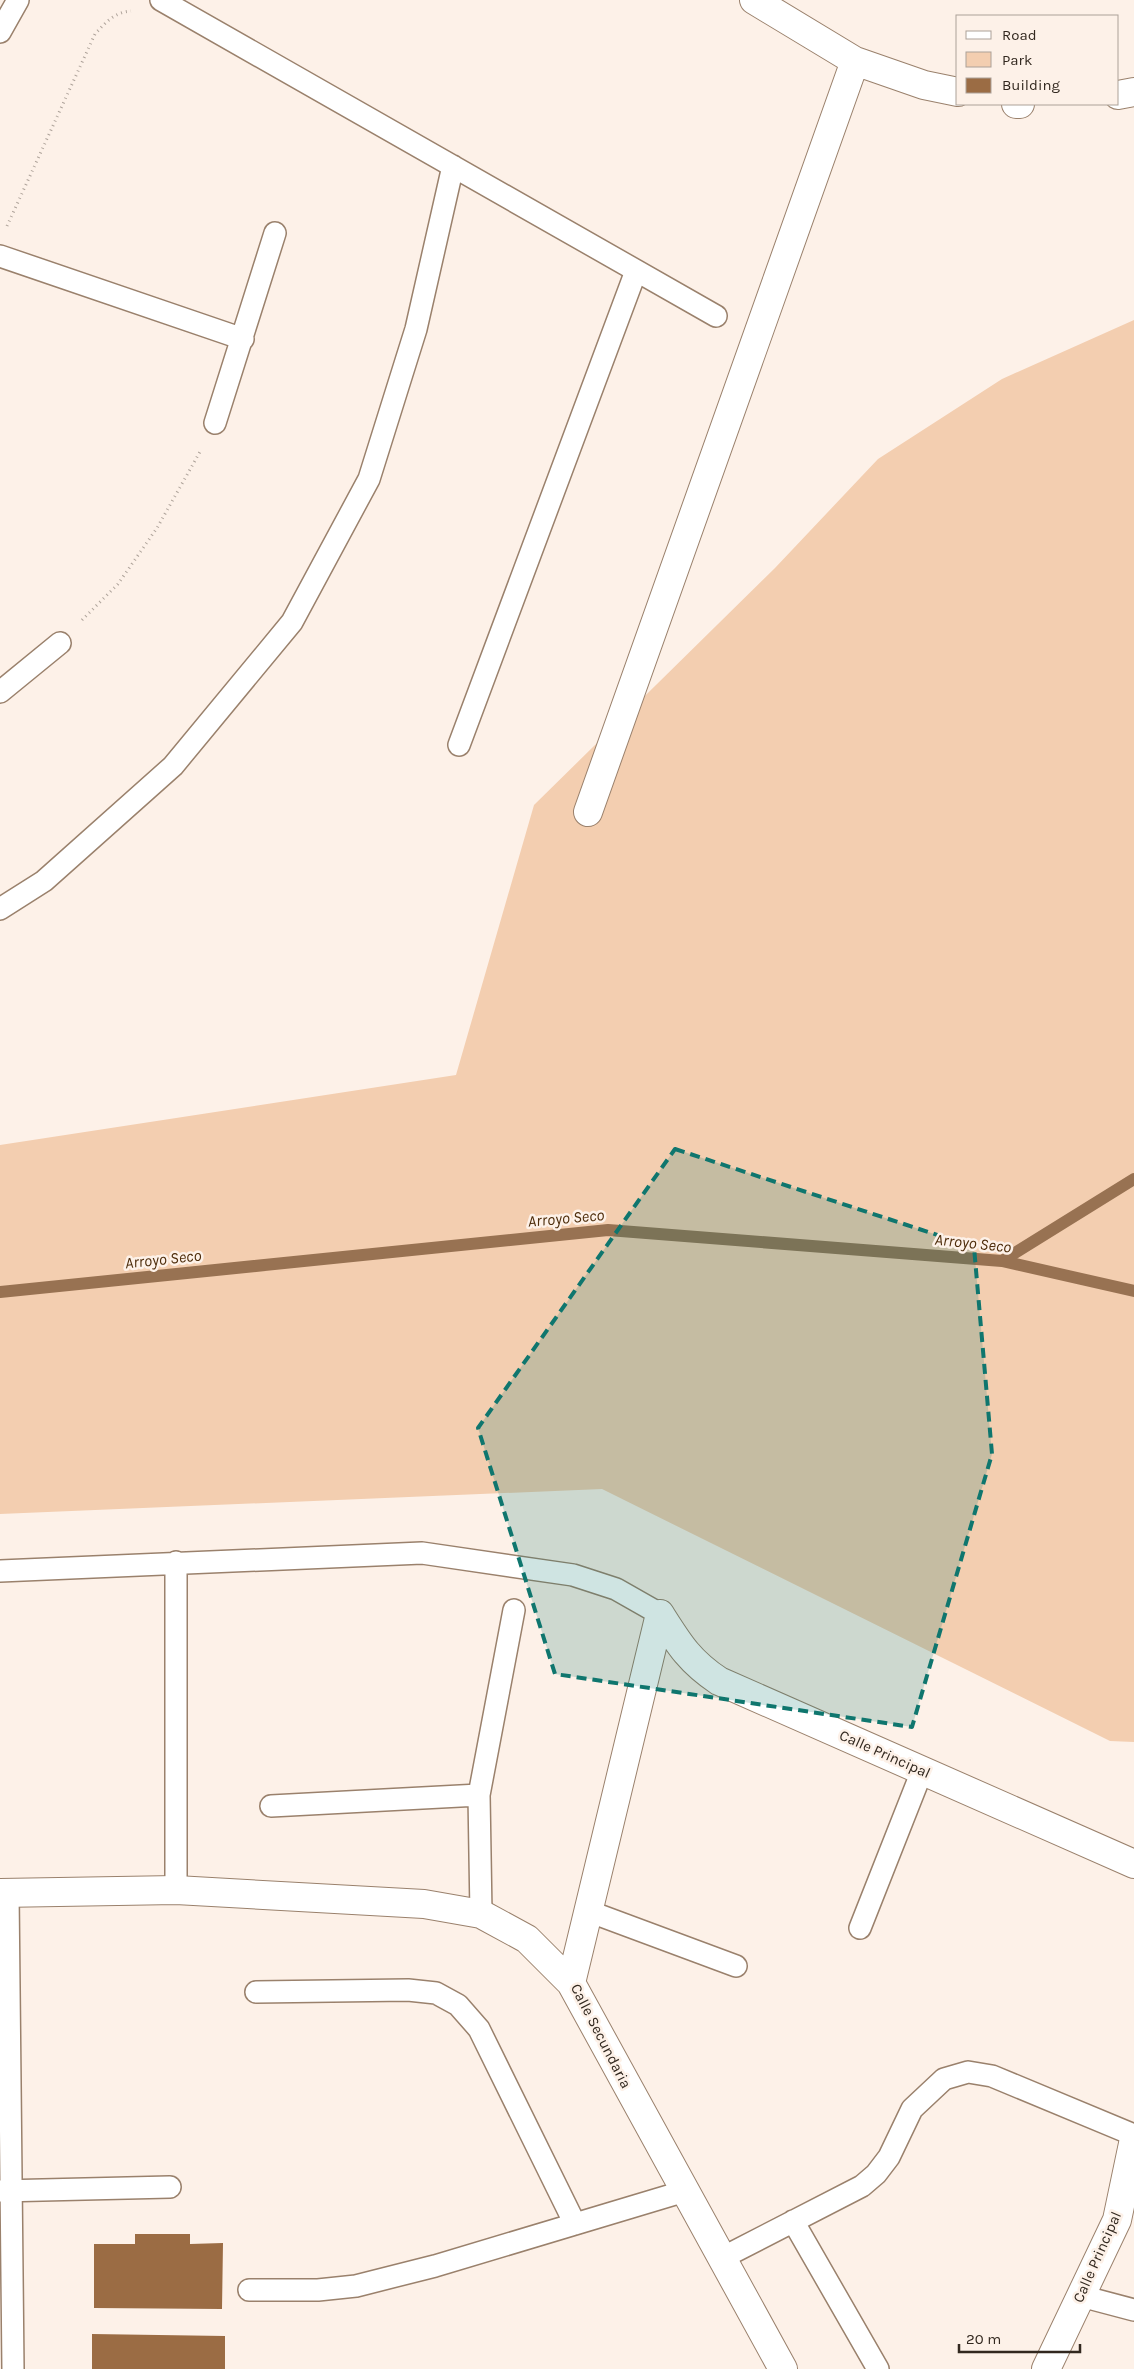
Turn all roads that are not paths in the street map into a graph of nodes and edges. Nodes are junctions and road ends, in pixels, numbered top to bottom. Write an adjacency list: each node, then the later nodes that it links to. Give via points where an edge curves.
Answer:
1 (18, 0): 4 (lane)
2 (161, 0): 9 (lane)
3 (754, 0): 5 (street)
4 (0, 32)
5 (855, 61): 6 (street, via 924,85); 19 (street)
6 (956, 92)
7 (1134, 92): 8 (street)
8 (1119, 95)
9 (454, 166): 12 (lane); 20 (lane, via 416,329 369,479 292,622 173,766 44,881)
10 (275, 233): 14 (lane)
11 (0, 256): 14 (lane)
12 (636, 270): 13 (lane); 18 (lane)
13 (716, 316)
14 (243, 339): 15 (lane)
15 (215, 423)
16 (60, 643): 17 (lane)
17 (0, 692)
18 (460, 746)
19 (588, 812)
20 (0, 910)
21 (176, 1562): 22 (lane); 24 (lane, via 422,1553 573,1575 616,1589); 29 (lane)
22 (0, 1571)
23 (514, 1610): 26 (lane)
24 (660, 1614): 25 (street, Calle Principal, via 683,1651 719,1681); 31 (street, Calle Secundaria)
25 (922, 1771): 28 (street, Calle Principal); 33 (lane)
26 (479, 1795): 27 (lane); 32 (lane)
27 (271, 1806)
28 (1134, 1864)
29 (176, 1890): 30 (street); 32 (street, via 424,1904)
30 (4, 1893): 41 (lane)
31 (588, 1911): 34 (lane); 35 (street, Calle Secundaria)
32 (481, 1914): 35 (street, via 527,1939)
33 (860, 1928)
34 (736, 1966)
35 (570, 1983): 40 (street, Calle Secundaria)
36 (256, 1992): 44 (lane, via 408,1990 436,1993 458,2006 479,2029)
37 (1134, 2135): 42 (lane, via 992,2076 968,2072 944,2079 912,2109 889,2157 862,2186)
38 (1134, 2139): 43 (street, Calle Principal)
39 (170, 2187): 41 (lane)
40 (685, 2190): 44 (lane); 45 (street, Calle Secundaria)
41 (5, 2191): 49 (lane)
42 (793, 2221): 45 (lane); 51 (lane)
43 (1125, 2223): 47 (street, Calle Principal)
44 (575, 2224): 46 (lane, via 356,2286 318,2290)
45 (722, 2258): 50 (street, Calle Secundaria)
46 (249, 2290)
47 (1081, 2296): 48 (lane); 52 (street, Calle Principal)
48 (1134, 2310)
49 (13, 2369)
50 (783, 2369)
51 (878, 2369)
52 (1046, 2369)

